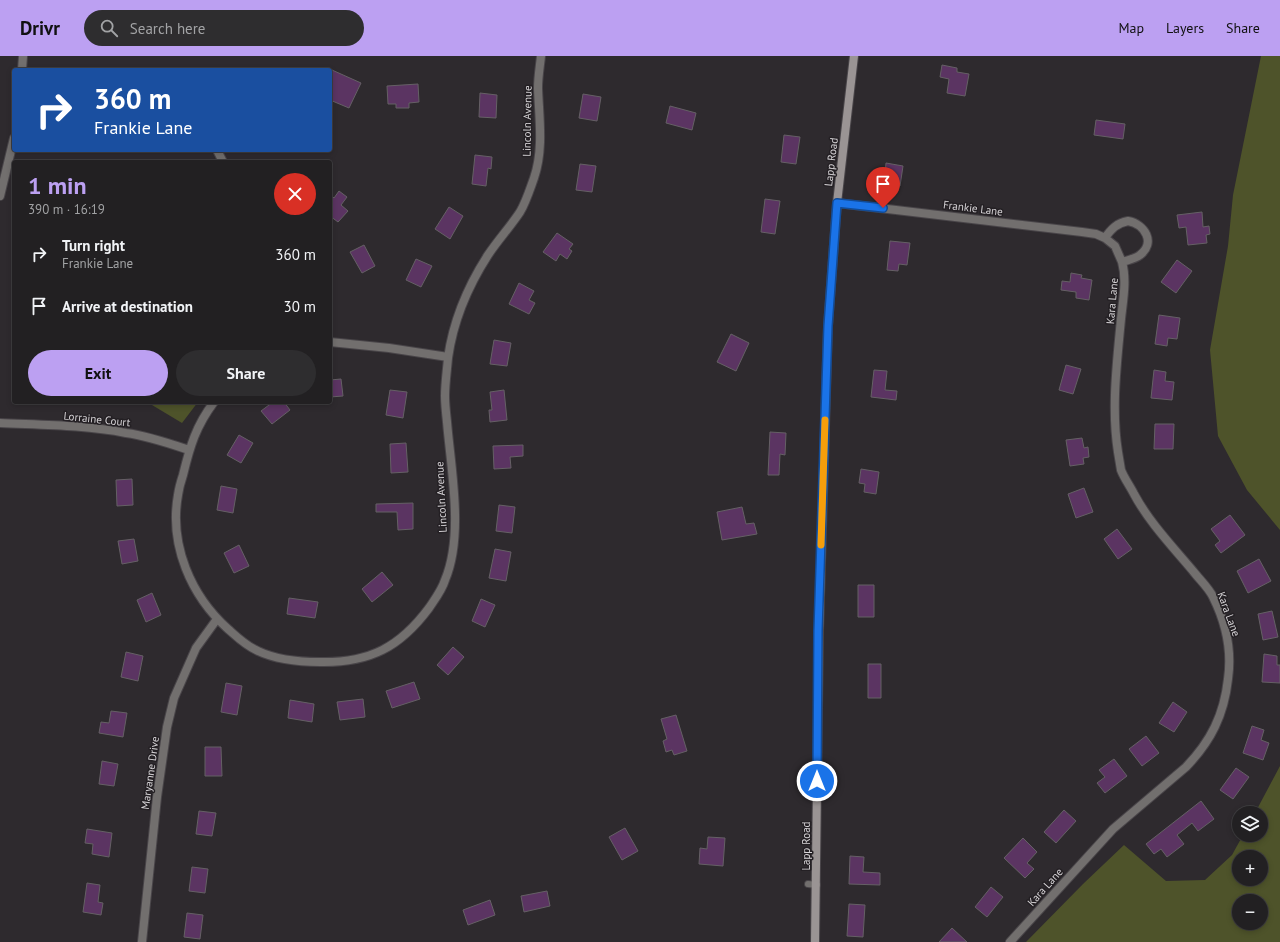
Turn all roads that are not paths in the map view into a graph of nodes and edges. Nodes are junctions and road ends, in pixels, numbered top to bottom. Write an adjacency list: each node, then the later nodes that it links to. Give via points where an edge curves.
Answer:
1 (23, 56): 4 (street)
2 (541, 56): 11 (street, Lincoln Avenue, via 538,84 539,159 535,176 520,211 489,254 465,298)
3 (854, 56): 7 (street, Lapp Road)
4 (22, 68)
5 (12, 146): 6 (street)
6 (0, 196)
7 (837, 203): 8 (street, Frankie Lane, via 1082,232); 17 (street, Lapp Road, via 828,326 818,631)
8 (1105, 238): 9 (street, Kara Lane, via 1115,246); 9 (street, Kara Lane, via 1122,222 1135,222 1145,231 1147,244 1144,250 1140,255)
9 (1122, 262): 20 (street, Kara Lane, via 1125,275 1114,416 1122,470 1142,508 1213,596 1230,651 1226,692 1220,718 1196,757 1113,829)
10 (332, 342): 11 (street)
11 (448, 357): 15 (street, Lincoln Avenue, via 445,395 455,505 454,547 446,580 414,626 384,650 366,657 336,663 306,662 258,651 243,642)
12 (213, 404): 14 (street, Lincoln Avenue, via 196,431)
13 (0, 422): 14 (street, Lorraine Court, via 127,433)
14 (189, 450): 15 (street, Lincoln Avenue, via 178,497 178,540 195,589)
15 (217, 619): 18 (street, Maryanne Drive, via 196,648 174,698 167,727)
16 (808, 884): 17 (lane)
17 (817, 885): 19 (street, Lapp Road)
18 (142, 942)
19 (815, 942)
20 (1010, 942)

